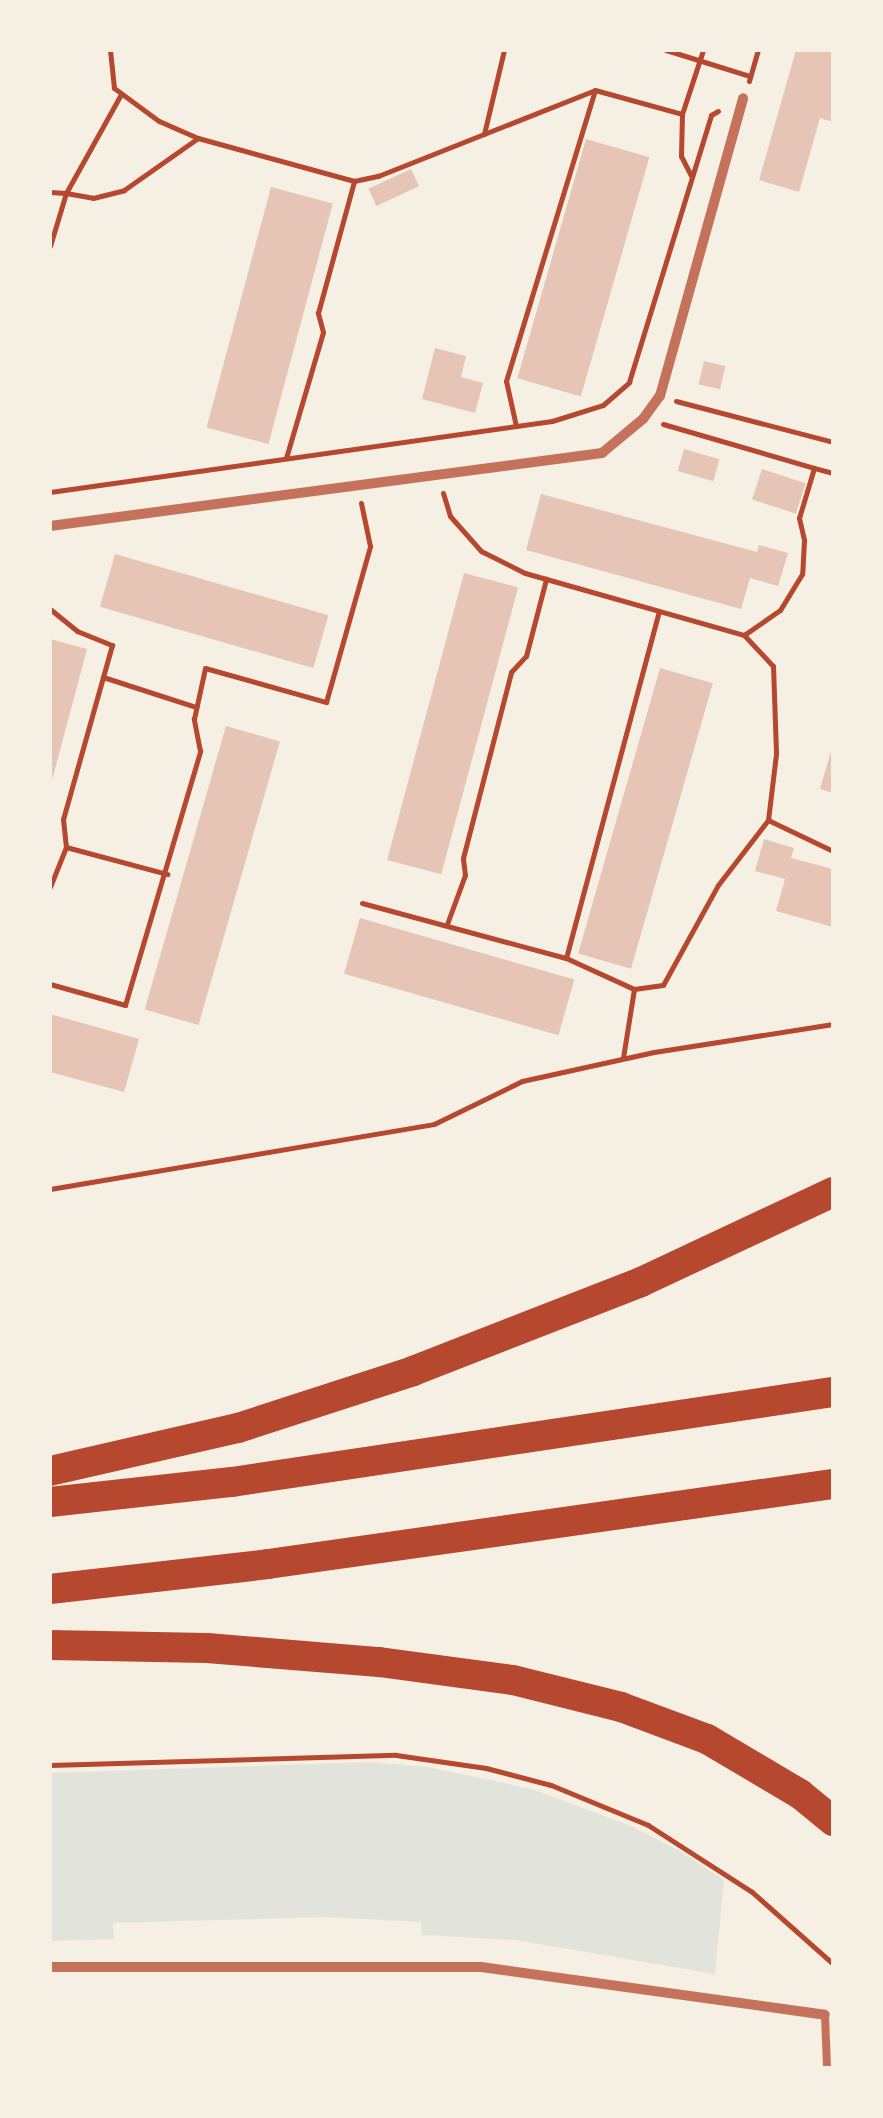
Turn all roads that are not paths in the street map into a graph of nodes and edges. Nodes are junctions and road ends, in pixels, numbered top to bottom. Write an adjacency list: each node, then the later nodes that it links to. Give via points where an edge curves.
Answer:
1 (743, 98): 2 (street, via 660,396 602,453)
2 (50, 526)
3 (833, 1192): 5 (highway, via 641,1282 413,1371 238,1428)
4 (833, 1392): 7 (highway, via 232,1482)
5 (50, 1470)
6 (833, 1484): 8 (highway)
7 (50, 1502)
8 (50, 1588)
9 (50, 1645): 10 (highway, via 207,1648 512,1680 621,1706 706,1740 800,1794)
10 (833, 1821)
11 (50, 1968): 12 (street, via 481,1967)
12 (825, 2014): 13 (lane)
13 (827, 2068)

